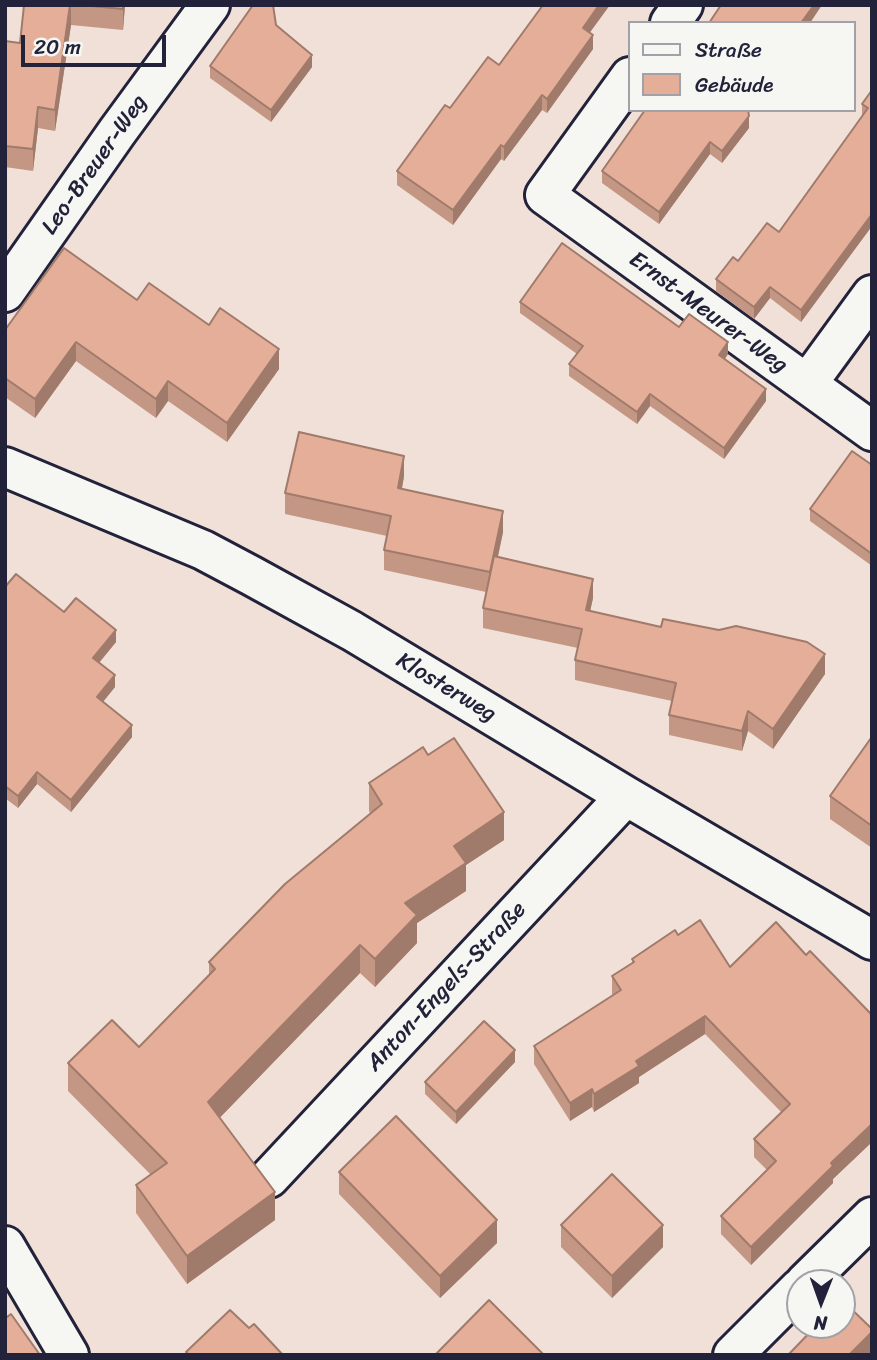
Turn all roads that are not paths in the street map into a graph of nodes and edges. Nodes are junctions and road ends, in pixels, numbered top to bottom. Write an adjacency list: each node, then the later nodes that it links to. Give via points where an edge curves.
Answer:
1 (210, 5): 5 (street, Leo-Breuer-Weg)
2 (683, 5): 3 (street)
3 (671, 21)
4 (628, 80): 7 (street, Ernst-Meurer-Weg, via 545,195)
5 (5, 292)
6 (872, 295): 7 (street)
7 (807, 384): 8 (street, Ernst-Meurer-Weg)
8 (872, 431)
9 (5, 467): 10 (street, Klosterweg, via 203,550 352,631)
10 (626, 796): 11 (street, Klosterweg); 12 (street, Anton-Engels-Straße)
11 (872, 940)
12 (269, 1178)
13 (872, 1217): 15 (street)
14 (5, 1246): 17 (street)
15 (819, 1269)
16 (786, 1302): 18 (street)
17 (69, 1355)
18 (733, 1355)

